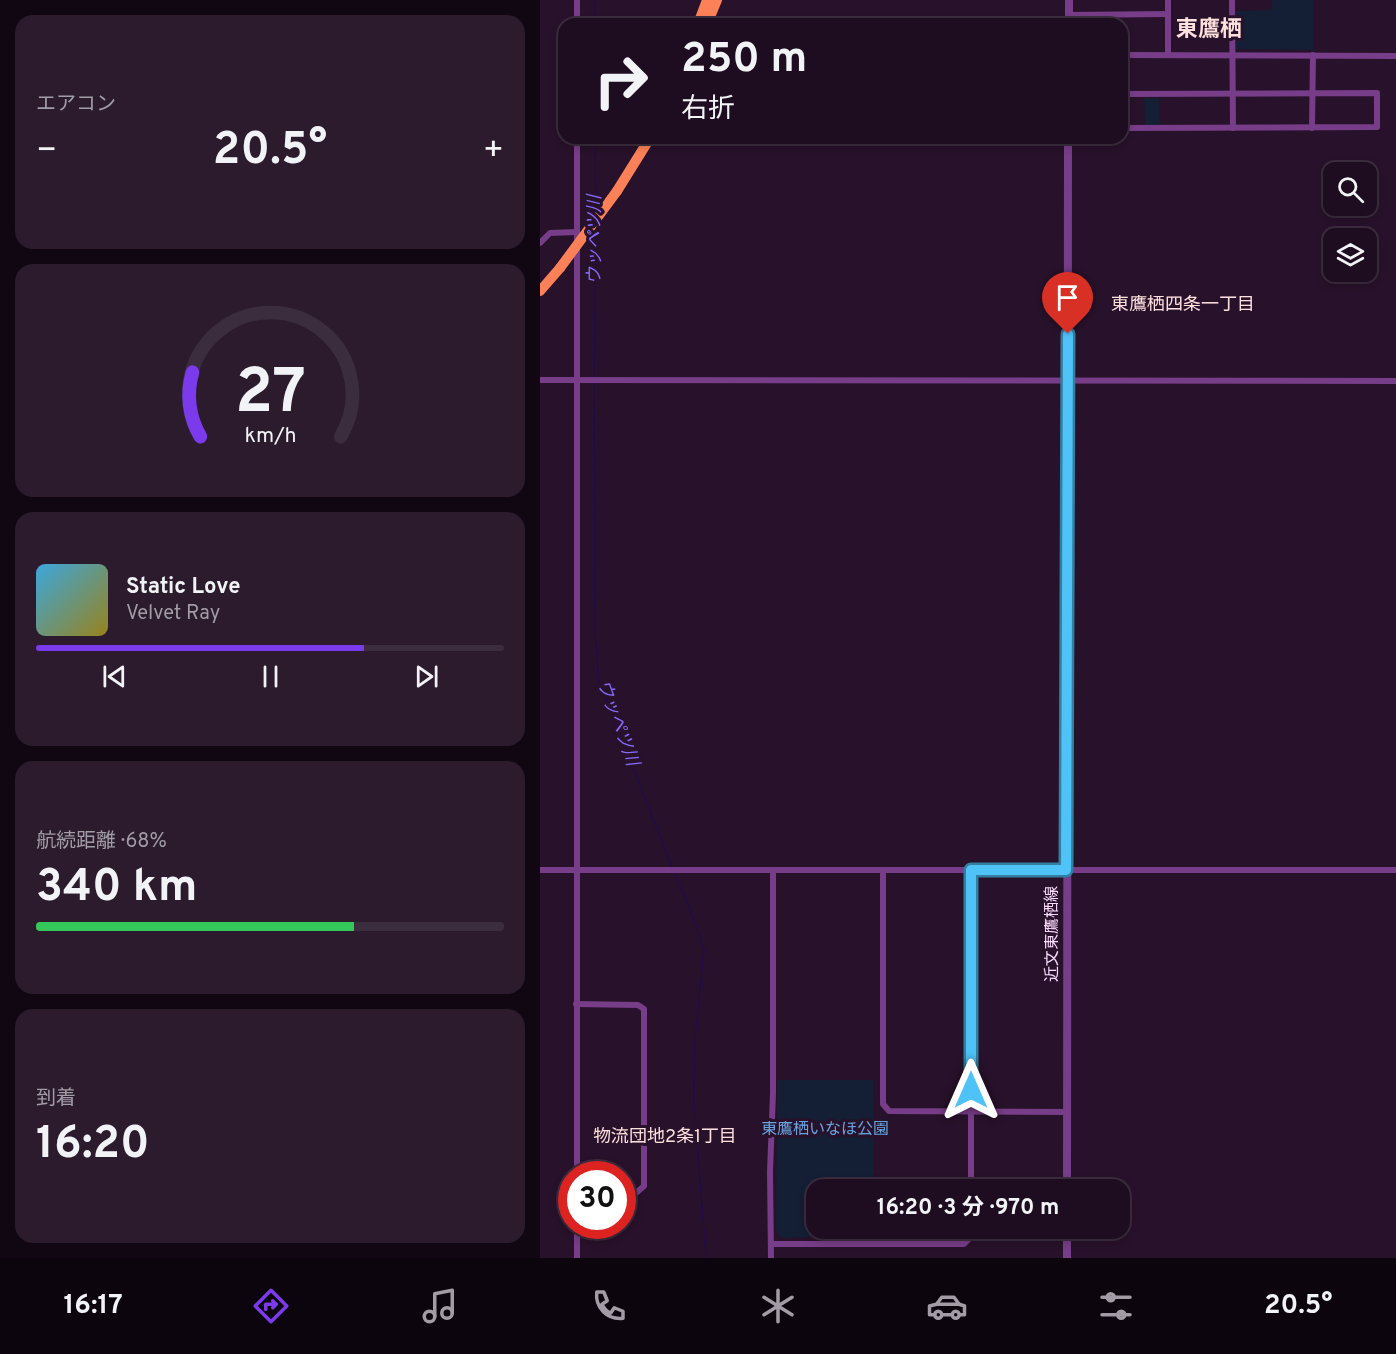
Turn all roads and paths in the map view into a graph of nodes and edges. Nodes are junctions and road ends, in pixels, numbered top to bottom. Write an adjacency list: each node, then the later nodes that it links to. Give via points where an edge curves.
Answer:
1 (577, 0): 9 (street)
2 (707, 0): 10 (highway)
3 (717, 0): 11 (highway)
4 (1069, 0): 8 (street)
5 (1168, 0): 7 (street)
6 (1232, 0): 14 (street)
7 (1168, 14): 8 (street); 13 (street)
8 (1069, 15)
9 (577, 18)
10 (700, 18)
11 (710, 18)
12 (1128, 55): 13 (street)
13 (1168, 55): 14 (street)
14 (1232, 55): 15 (street); 19 (street)
15 (1313, 55): 16 (street); 17 (street)
16 (1396, 56)
17 (1313, 93): 19 (street); 22 (street); 22 (street, via 1377,93 1377,127)
18 (1128, 94): 19 (street)
19 (1232, 94): 21 (street)
20 (1128, 128): 21 (street)
21 (1233, 128): 22 (street)
22 (1312, 128)
23 (577, 144): 26 (street)
24 (646, 144): 28 (highway, bridge, via 617,191)
25 (1068, 144): 31 (street, 近文東鷹栖線)
26 (577, 232): 27 (street, via 550,232); 30 (street)
27 (540, 243)
28 (540, 291)
29 (540, 380): 30 (street)
30 (577, 380): 31 (street); 34 (street)
31 (1068, 380): 32 (street); 38 (street, 近文東鷹栖線)
32 (1396, 381)
33 (540, 870): 34 (street)
34 (576, 870): 35 (street); 40 (street)
35 (773, 870): 36 (street); 50 (street)
36 (883, 870): 37 (street); 42 (street, via 883,1104 889,1111)
37 (971, 870): 38 (street); 42 (street)
38 (1066, 870): 39 (street); 41 (street, 近文東鷹栖線)
39 (1396, 870)
40 (576, 1004): 43 (street); 46 (street, via 638,1005 644,1009 644,1186)
41 (1067, 1112): 42 (street); 45 (street, 近文東鷹栖線)
42 (971, 1113): 44 (street)
43 (577, 1161)
44 (971, 1179)
45 (1067, 1179)
46 (636, 1193)
47 (577, 1239): 51 (street)
48 (969, 1239): 50 (street, via 964,1244)
49 (1067, 1239): 53 (street)
50 (771, 1244): 52 (street)
51 (577, 1258)
52 (771, 1258)
53 (1067, 1258)

